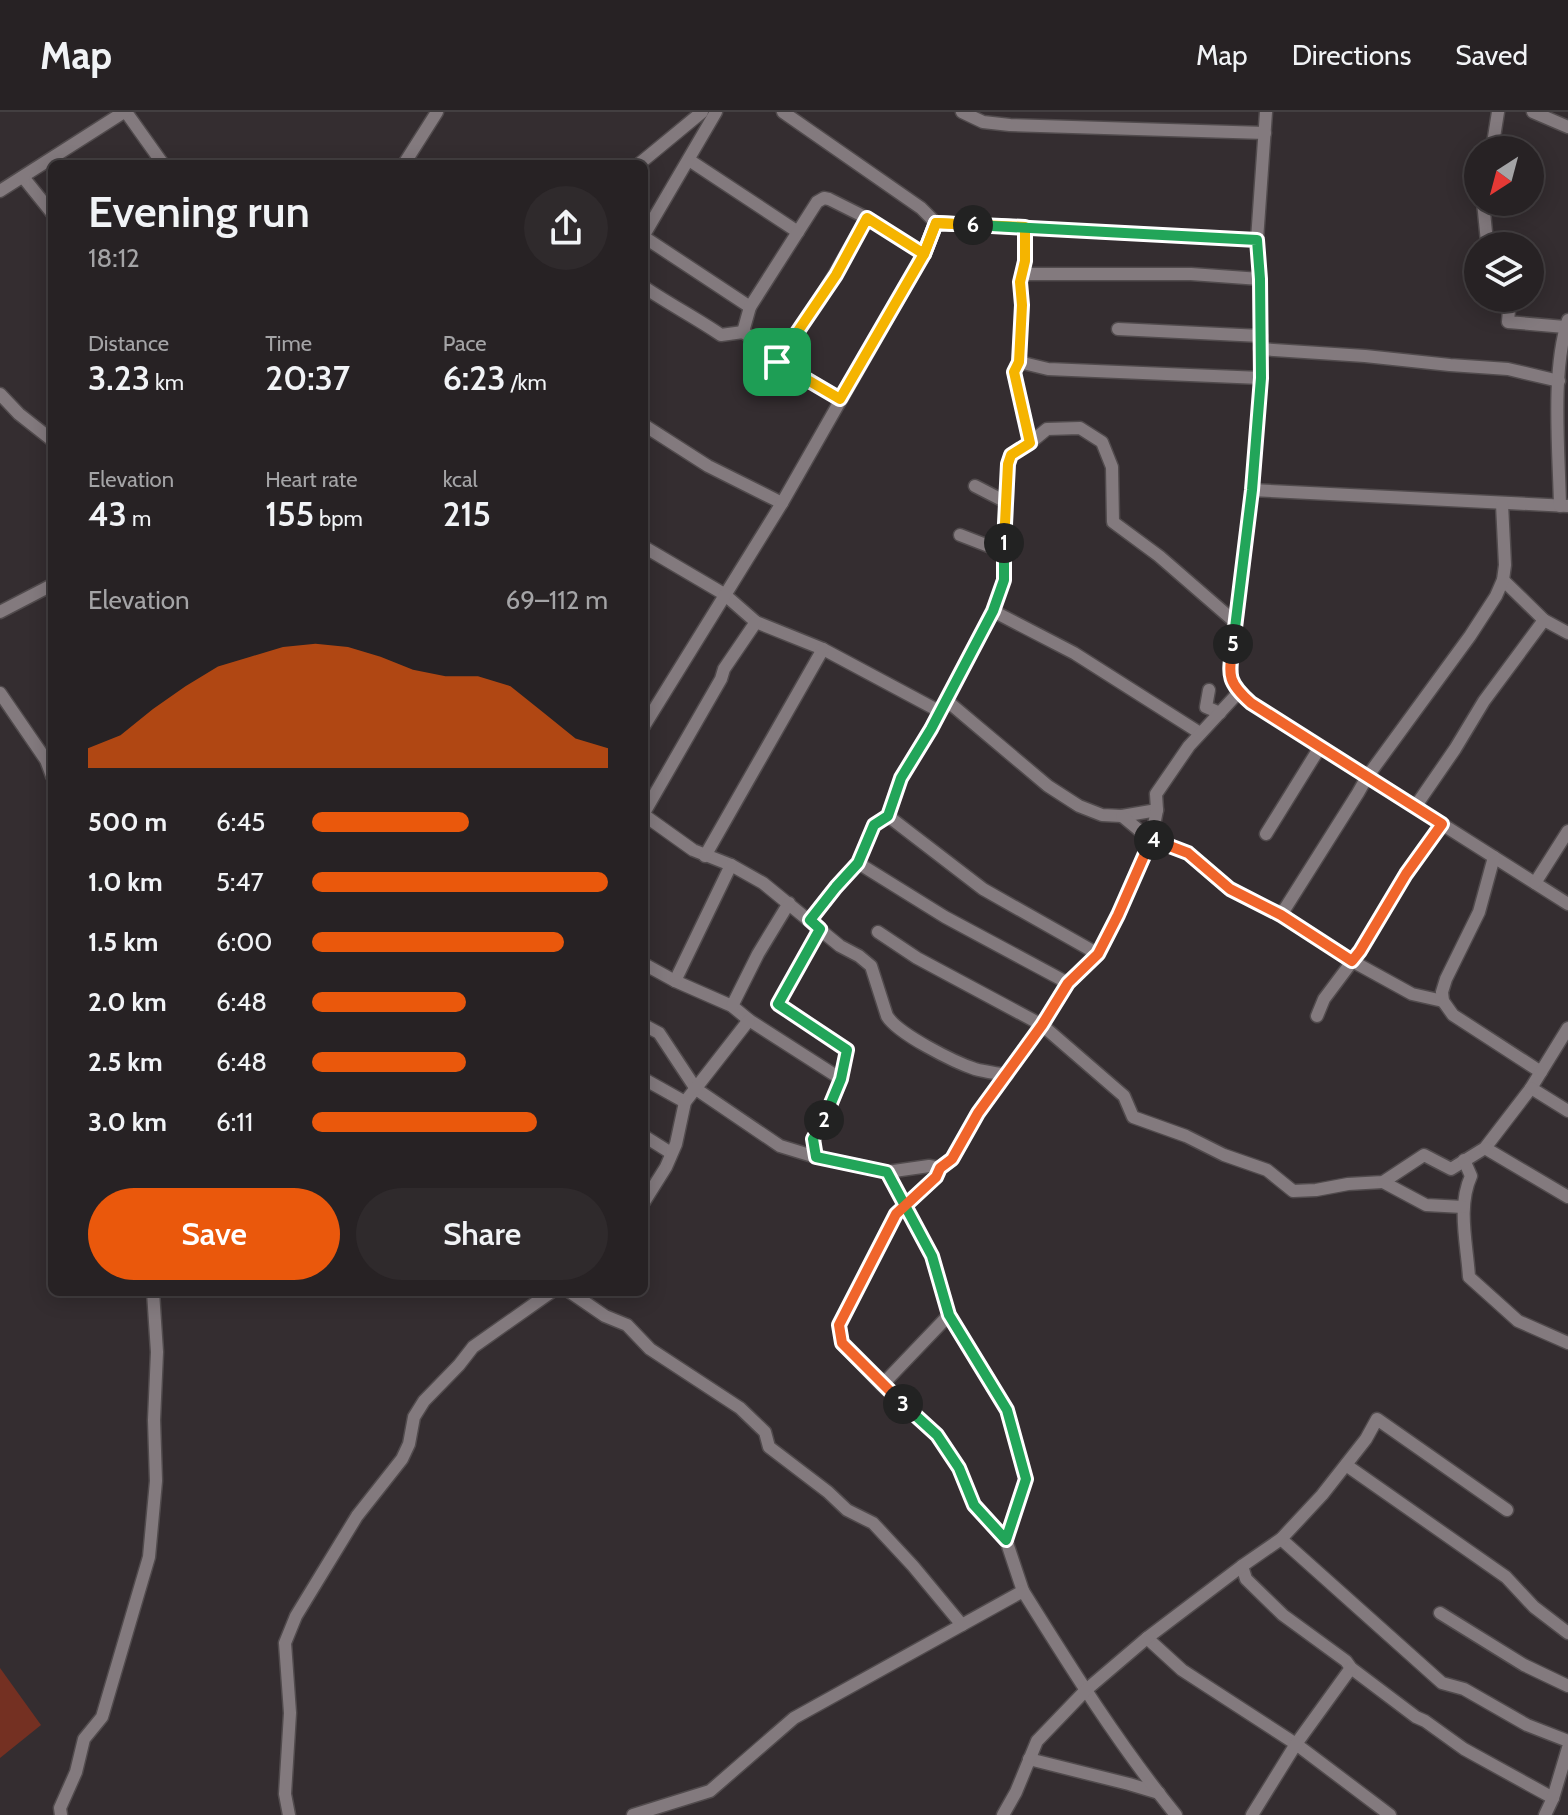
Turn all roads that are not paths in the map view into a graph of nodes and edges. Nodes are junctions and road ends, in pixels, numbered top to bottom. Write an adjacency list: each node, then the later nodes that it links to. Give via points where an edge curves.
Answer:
1 (125, 112): 14 (street); 15 (street)
2 (437, 112): 16 (street)
3 (702, 112): 17 (street)
4 (716, 112): 18 (street)
5 (783, 112): 24 (street)
6 (962, 112): 12 (street, via 983,122 1010,125)
7 (1266, 112): 12 (street)
8 (1498, 112): 13 (street)
9 (1533, 112): 10 (street)
10 (1556, 116): 11 (street)
11 (1568, 127)
12 (1265, 133): 29 (street)
13 (1494, 136)
14 (50, 160)
15 (160, 160)
16 (407, 160)
17 (644, 160)
18 (689, 160): 26 (street); 27 (street)
19 (48, 161): 20 (street)
20 (23, 177): 21 (street); 22 (street)
21 (0, 191)
22 (48, 208)
23 (867, 218): 27 (street, via 824,198); 30 (street); 40 (street)
24 (936, 223): 25 (street); 30 (street)
25 (1025, 227): 29 (street); 31 (street)
26 (648, 229)
27 (798, 232): 34 (street)
28 (648, 239): 34 (street)
29 (1257, 240): 32 (street)
30 (924, 254): 45 (street)
31 (1022, 274): 32 (street); 41 (street)
32 (1260, 279): 39 (street)
33 (648, 290): 38 (street, via 721,335)
34 (750, 307): 38 (street)
35 (1509, 312): 36 (street, via 1508,322)
36 (1567, 324): 43 (street)
37 (1118, 329): 39 (street)
38 (743, 332): 40 (street)
39 (1260, 342): 42 (street); 43 (street, via 1508,369)
40 (777, 362): 45 (street)
41 (1019, 362): 42 (street, via 1048,369); 48 (street, via 1014,372)
42 (1261, 378): 50 (street)
43 (1559, 381): 54 (street)
44 (0, 394): 47 (street)
45 (840, 399): 52 (street)
46 (648, 428): 52 (street, via 708,466)
47 (48, 437)
48 (1030, 443): 51 (street, via 1011,455); 65 (street, via 1047,429 1080,428 1102,442 1112,467 1113,522)
49 (975, 486): 51 (street)
50 (1252, 490): 53 (street); 65 (street)
51 (1006, 502): 57 (street)
52 (782, 503): 60 (street)
53 (1502, 504): 54 (street); 58 (street)
54 (1564, 506)
55 (960, 535): 57 (street)
56 (648, 549): 60 (street)
57 (1004, 552): 61 (street, via 1004,580)
58 (1503, 580): 63 (street); 77 (street, via 1470,636)
59 (48, 587): 62 (street)
60 (724, 594): 64 (street); 73 (street)
61 (993, 611): 71 (street); 74 (street, via 1074,653)
62 (0, 612)
63 (1544, 620): 66 (street); 79 (street)
64 (756, 622): 67 (street); 78 (street)
65 (1235, 622): 69 (street, via 1230,671)
66 (1568, 633)
67 (823, 649): 71 (street); 88 (street)
68 (1209, 690): 72 (street, via 1206,707)
69 (1239, 692): 72 (street); 75 (street)
70 (0, 693): 76 (street)
71 (943, 706): 81 (street, via 901,778); 82 (street, via 1079,806)
72 (1220, 713): 74 (street)
73 (648, 719)
74 (1200, 733): 80 (street, via 1156,794)
75 (1320, 747): 77 (street); 86 (street)
76 (48, 765)
77 (1367, 777): 79 (street); 95 (street)
78 (648, 807)
79 (1415, 807): 84 (street)
80 (1157, 810): 82 (street); 87 (street)
81 (888, 816): 90 (street, via 874,825); 98 (street, via 983,889)
82 (1122, 816): 87 (street)
83 (648, 817): 88 (street)
84 (1442, 824): 89 (street); 99 (street)
85 (1568, 831): 92 (street)
86 (1266, 834)
87 (1151, 840): 95 (street, via 1188,853 1230,889); 98 (street)
88 (705, 856): 91 (street)
89 (1494, 857): 92 (street); 103 (street, via 1479,912 1446,979)
90 (858, 863): 96 (street, via 836,887); 102 (street)
91 (731, 865): 93 (street); 101 (street)
92 (1535, 883): 94 (street)
93 (789, 903): 96 (street); 104 (street)
94 (1568, 904)
95 (1281, 915): 99 (street)
96 (815, 924): 111 (street, via 871,966 891,1023 975,1069); 112 (street, via 778,1004 847,1050)
97 (878, 932): 107 (street)
98 (1098, 954): 102 (street)
99 (1352, 961): 103 (street, via 1412,994); 105 (street)
100 (648, 966): 101 (street)
101 (675, 981): 104 (street)
102 (1068, 983): 107 (street)
103 (1443, 1001): 110 (street, via 1453,1015)
104 (732, 1006): 106 (street)
105 (1317, 1016)
106 (749, 1020): 112 (street); 115 (street)
107 (1042, 1025): 111 (street); 125 (street, via 1124,1096 1133,1117 1267,1170 1293,1191)
108 (648, 1027): 115 (street, via 659,1033)
109 (1568, 1028): 110 (street)
110 (1541, 1072): 114 (street)
111 (1007, 1075): 123 (street, via 952,1159)
112 (841, 1079): 121 (street, via 813,1139)
113 (648, 1081): 116 (street)
114 (1531, 1088): 117 (street); 119 (street)
115 (696, 1089): 116 (street); 121 (street, via 780,1146)
116 (685, 1102): 120 (street)
117 (1568, 1111)
118 (648, 1139): 120 (street)
119 (1485, 1148): 122 (street); 127 (street)
120 (671, 1153): 126 (street)
121 (816, 1157): 124 (street)
122 (1464, 1160): 125 (street, via 1451,1169 1424,1155); 128 (street, via 1471,1176)
123 (940, 1168): 124 (street); 129 (street)
124 (887, 1172): 129 (street)
125 (1383, 1182): 128 (street, via 1426,1205)
126 (648, 1196)
127 (1568, 1197)
128 (1463, 1207): 134 (street, via 1469,1277 1518,1321)
129 (905, 1208): 133 (street, via 932,1256); 135 (street, via 896,1214 839,1325 842,1343)
130 (153, 1296): 155 (street, via 156,1481 149,1557 102,1717 84,1739)
131 (545, 1296): 156 (street, via 473,1347 424,1401 402,1459 357,1516 296,1616 285,1643)
132 (576, 1296): 143 (street, via 627,1325 650,1349 740,1408 765,1432 769,1447 847,1510 873,1523)
133 (949, 1315): 135 (street); 139 (street, via 1007,1410 1026,1479)
134 (1568, 1343)
135 (882, 1385): 139 (street, via 937,1435 959,1468 974,1505)
136 (1346, 1465): 137 (street, via 1377,1419); 138 (street); 144 (street, via 1506,1577)
137 (1507, 1510)
138 (1281, 1539): 140 (street); 149 (street, via 1442,1683)
139 (1006, 1540): 141 (street)
140 (1242, 1566): 145 (street); 146 (street, via 1246,1579 1283,1615)
141 (1023, 1591): 143 (street); 148 (street)
142 (1440, 1613): 147 (street)
143 (962, 1625): 157 (street, via 794,1718 710,1791)
144 (1568, 1633)
145 (1147, 1638): 148 (street); 150 (street, via 1182,1670)
146 (1351, 1668): 150 (street); 154 (street, via 1464,1749)
147 (1568, 1686)
148 (1086, 1690): 152 (street, via 1037,1741); 153 (street)
149 (1568, 1741)
150 (1296, 1744): 160 (street); 161 (street)
151 (1568, 1748): 154 (street)
152 (1029, 1759): 153 (street); 158 (street)
153 (1159, 1793): 159 (street)
154 (1553, 1798): 162 (street)
155 (61, 1815)
156 (289, 1815)
157 (633, 1815)
158 (1003, 1815)
159 (1176, 1815)
160 (1252, 1815)
161 (1390, 1815)
162 (1545, 1815)

